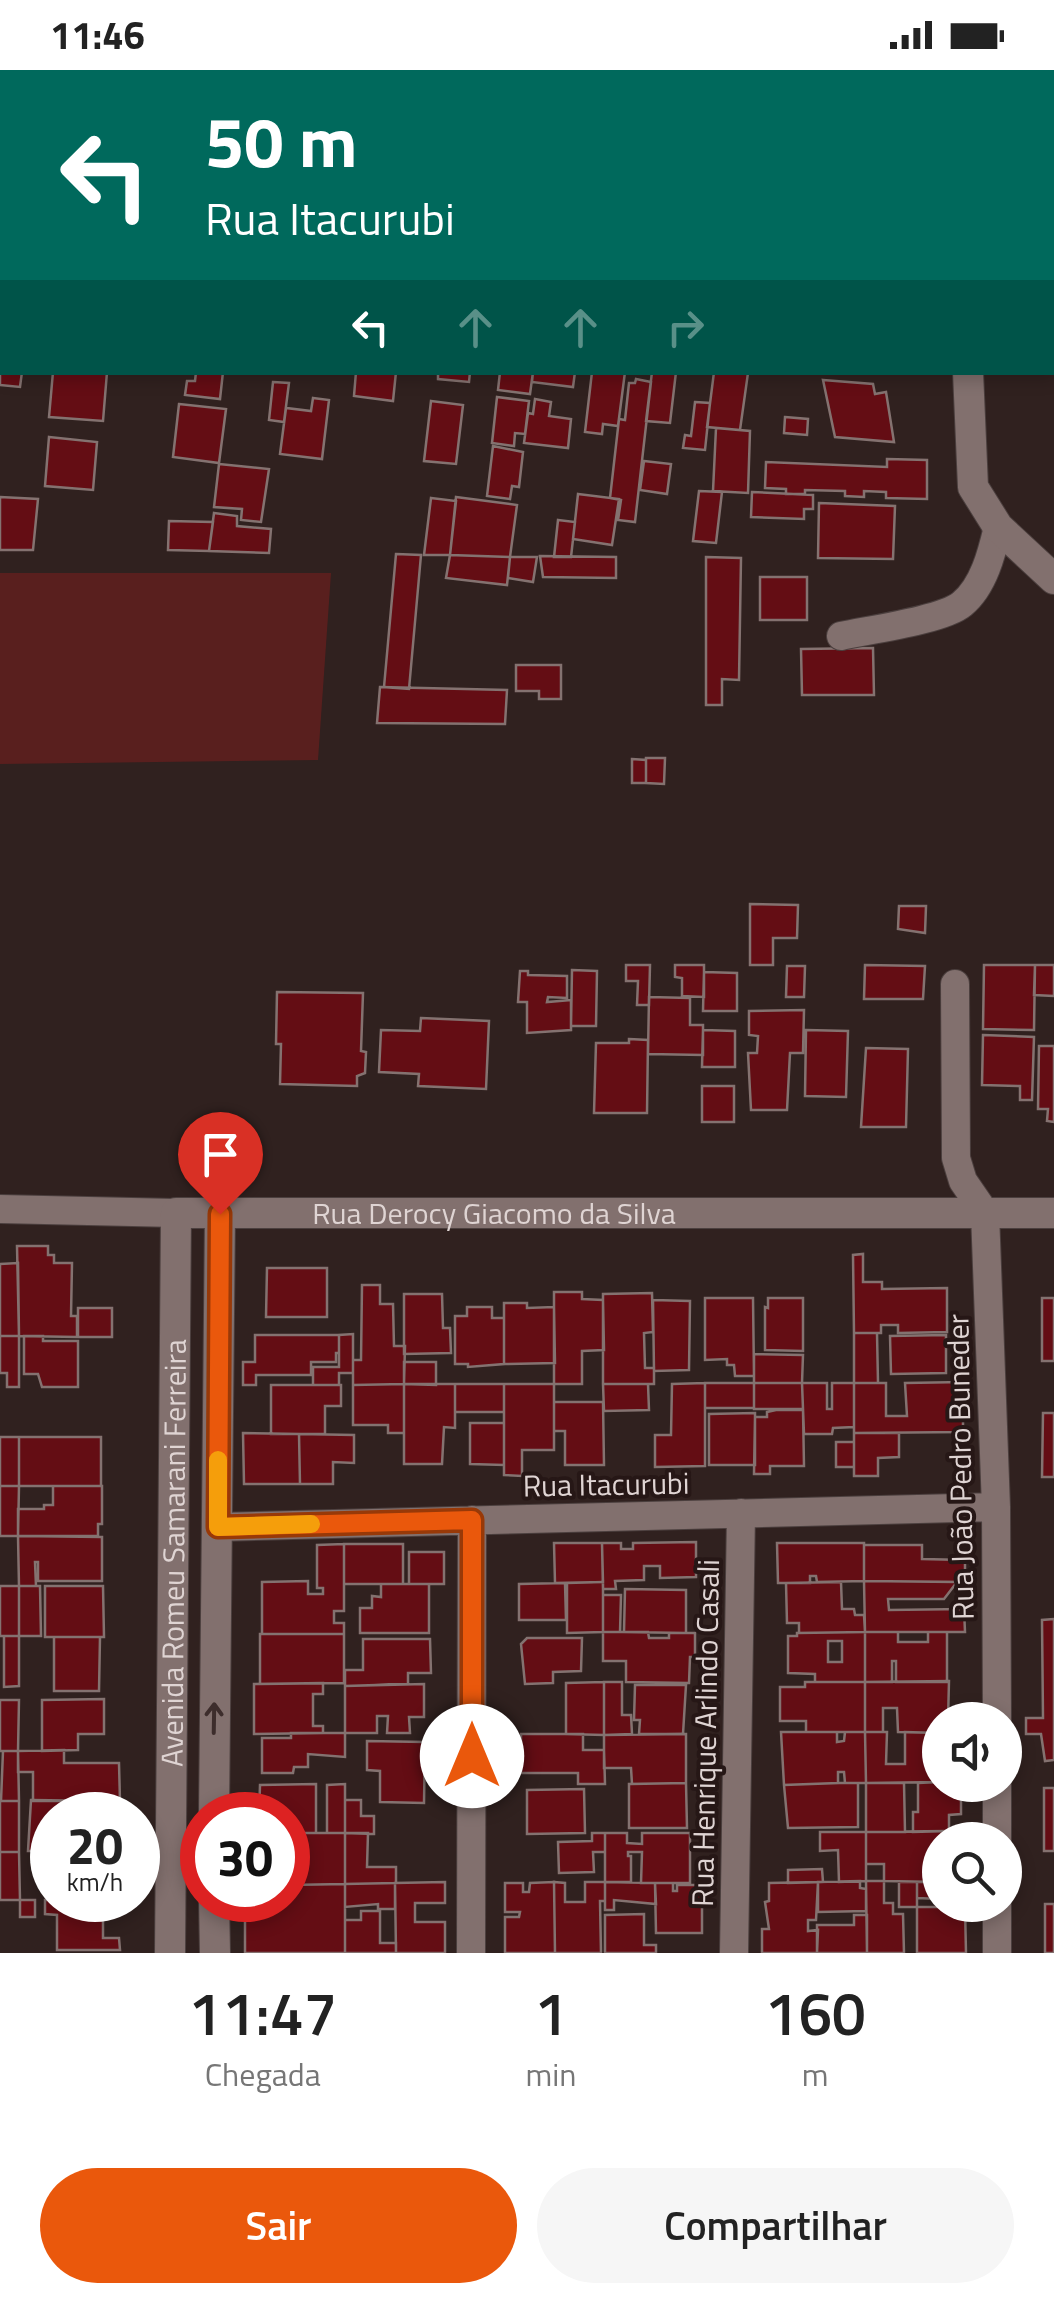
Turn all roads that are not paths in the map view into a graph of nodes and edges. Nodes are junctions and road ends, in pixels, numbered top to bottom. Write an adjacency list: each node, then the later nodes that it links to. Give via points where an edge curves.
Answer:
1 (968, 375): 2 (street, via 972,487)
2 (998, 526): 3 (street); 4 (street, via 980,582 962,605)
3 (1054, 579)
4 (841, 636)
5 (955, 984): 7 (street, via 956,1158)
6 (0, 1208): 9 (street, Rua Derocy Giacomo da Silva)
7 (984, 1213): 8 (street, Rua Derocy Giacomo da Silva); 10 (street, Rua Derocy Giacomo da Silva); 11 (street, Rua João Pedro Buneder)
8 (1054, 1213)
9 (176, 1214): 10 (street, Rua Derocy Giacomo da Silva); 16 (street, Avenida Romeu Samarani Ferreira)
10 (220, 1214): 14 (street, Avenida Romeu Samarani Ferreira)
11 (996, 1507): 12 (street, Rua Itacurubi); 15 (street, Rua João Pedro Buneder)
12 (742, 1513): 13 (street, Rua Itacurubi); 24 (street, Rua Henrique Arlindo Casali)
13 (472, 1520): 14 (street, Rua Itacurubi); 23 (street)
14 (218, 1527): 17 (street, Avenida Romeu Samarani Ferreira, one-way to 14)
15 (996, 1702)
16 (170, 1756): 17 (street); 21 (street, Avenida Romeu Samarani Ferreira)
17 (213, 1758): 18 (street, Avenida Romeu Samarani Ferreira)
18 (214, 1792)
19 (214, 1922): 22 (street)
20 (997, 1922): 25 (street)
21 (170, 1953)
22 (215, 1953)
23 (471, 1953)
24 (734, 1953)
25 (997, 1953)

